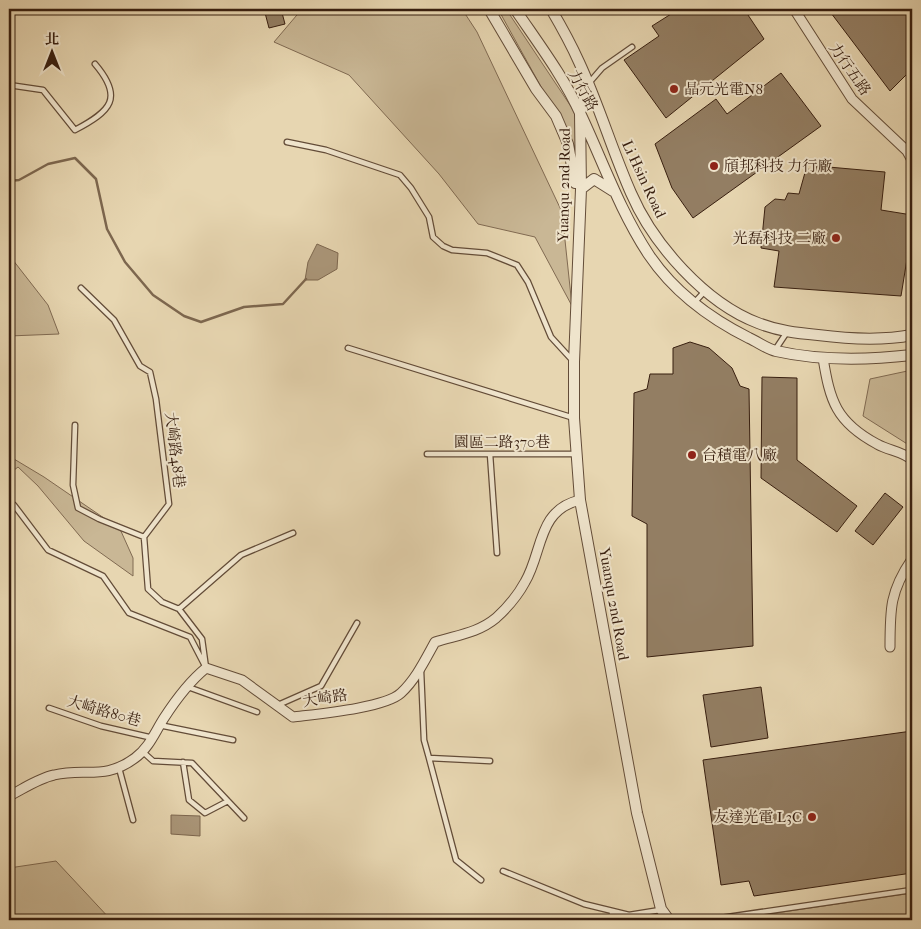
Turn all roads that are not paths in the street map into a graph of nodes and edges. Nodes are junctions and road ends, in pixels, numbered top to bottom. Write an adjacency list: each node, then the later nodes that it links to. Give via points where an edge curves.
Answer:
1 (489, 9): 14 (street, Yuanqu 2nd Road, via 536,89 556,116 568,144 577,196)
2 (515, 9): 9 (street, 力行路)
3 (551, 9): 7 (street, Li Hsin Road)
4 (794, 9): 11 (street, 力行五路, via 852,100 907,151)
5 (632, 47): 7 (lane, via 602,68)
6 (95, 64): 8 (lane, via 108,79 111,96 103,111 75,130 43,90)
7 (588, 84): 9 (street, Yuanqu 2nd Road); 16 (street, Li Hsin Road, via 632,195 649,227 662,248)
8 (9, 85)
9 (580, 114): 12 (street, Yuanqu 2nd Road); 13 (street, 力行路)
10 (287, 142): 24 (lane, via 326,150 400,175 412,188 429,218 433,237 443,246 452,250 488,253 517,264 551,337)
11 (912, 160)
12 (581, 189): 13 (street, via 594,179); 14 (street, Yuanqu 2nd Road)
13 (614, 191): 17 (street, Li Hsin Road, via 648,254 667,280)
14 (576, 286): 24 (street, Yuanqu 2nd Road)
15 (82, 288): 34 (lane, 大崎路48巷, via 114,320 140,366 150,372 169,504)
16 (706, 290): 17 (lane); 18 (street, Li Hsin Road, via 757,323)
17 (693, 304): 21 (street, Li Hsin Road, via 734,331)
18 (787, 332): 19 (street, Li Hsin Road, via 894,339); 21 (lane)
19 (912, 335)
20 (348, 348): 25 (lane)
21 (774, 351): 23 (street, Li Hsin Road)
22 (912, 355): 23 (street, Li Hsin Road)
23 (823, 358): 30 (street, via 829,394 850,426 878,445 905,454)
24 (574, 362): 25 (street, Yuanqu 2nd Road)
25 (574, 418): 29 (street, Yuanqu 2nd Road)
26 (75, 425): 34 (lane, via 73,485 78,508 99,520)
27 (427, 454): 28 (lane, 園區二路370巷)
28 (490, 454): 29 (lane, 園區二路370巷); 35 (lane)
29 (576, 454): 31 (street, Yuanqu 2nd Road)
30 (912, 460)
31 (580, 500): 40 (street, 大崎路, via 564,507 545,525 526,582 496,618 477,631 435,642); 61 (street, Yuanqu 2nd Road, via 637,813)
32 (14, 505): 41 (lane, via 48,550 103,576 129,613 190,637)
33 (293, 533): 37 (lane, via 241,555)
34 (144, 537): 37 (lane, via 148,589 162,602)
35 (498, 553)
36 (912, 559): 39 (street, via 895,586)
37 (178, 609): 41 (lane, via 202,639)
38 (357, 623): 43 (lane, via 321,686)
39 (890, 647)
40 (421, 667): 43 (street, 大崎路, via 399,694 386,700 293,717); 50 (lane, via 424,740)
41 (206, 668): 42 (street); 43 (street, 大崎路, via 237,677)
42 (188, 687): 45 (lane); 46 (street)
43 (278, 705)
44 (49, 708): 47 (lane, 大崎路80巷, via 101,726)
45 (257, 712)
46 (160, 725): 47 (street); 48 (lane)
47 (153, 738): 49 (street)
48 (233, 740)
49 (143, 752): 52 (lane, via 153,761); 53 (street)
50 (429, 758): 51 (lane); 59 (lane, via 456,860)
51 (490, 761)
52 (183, 762): 55 (lane, via 192,763); 55 (lane, via 190,800 200,809 205,813)
53 (119, 768): 54 (street, via 88,774 54,775); 57 (lane)
54 (9, 796)
55 (228, 801): 56 (lane)
56 (244, 818)
57 (133, 820)
58 (503, 871): 62 (lane, via 584,904)
59 (481, 880)
60 (912, 890): 65 (lane)
61 (661, 909): 62 (lane, via 629,915); 64 (street, Yuanqu 2nd Road)
62 (612, 911): 63 (lane)
63 (612, 920)
64 (669, 920)
65 (707, 920)

